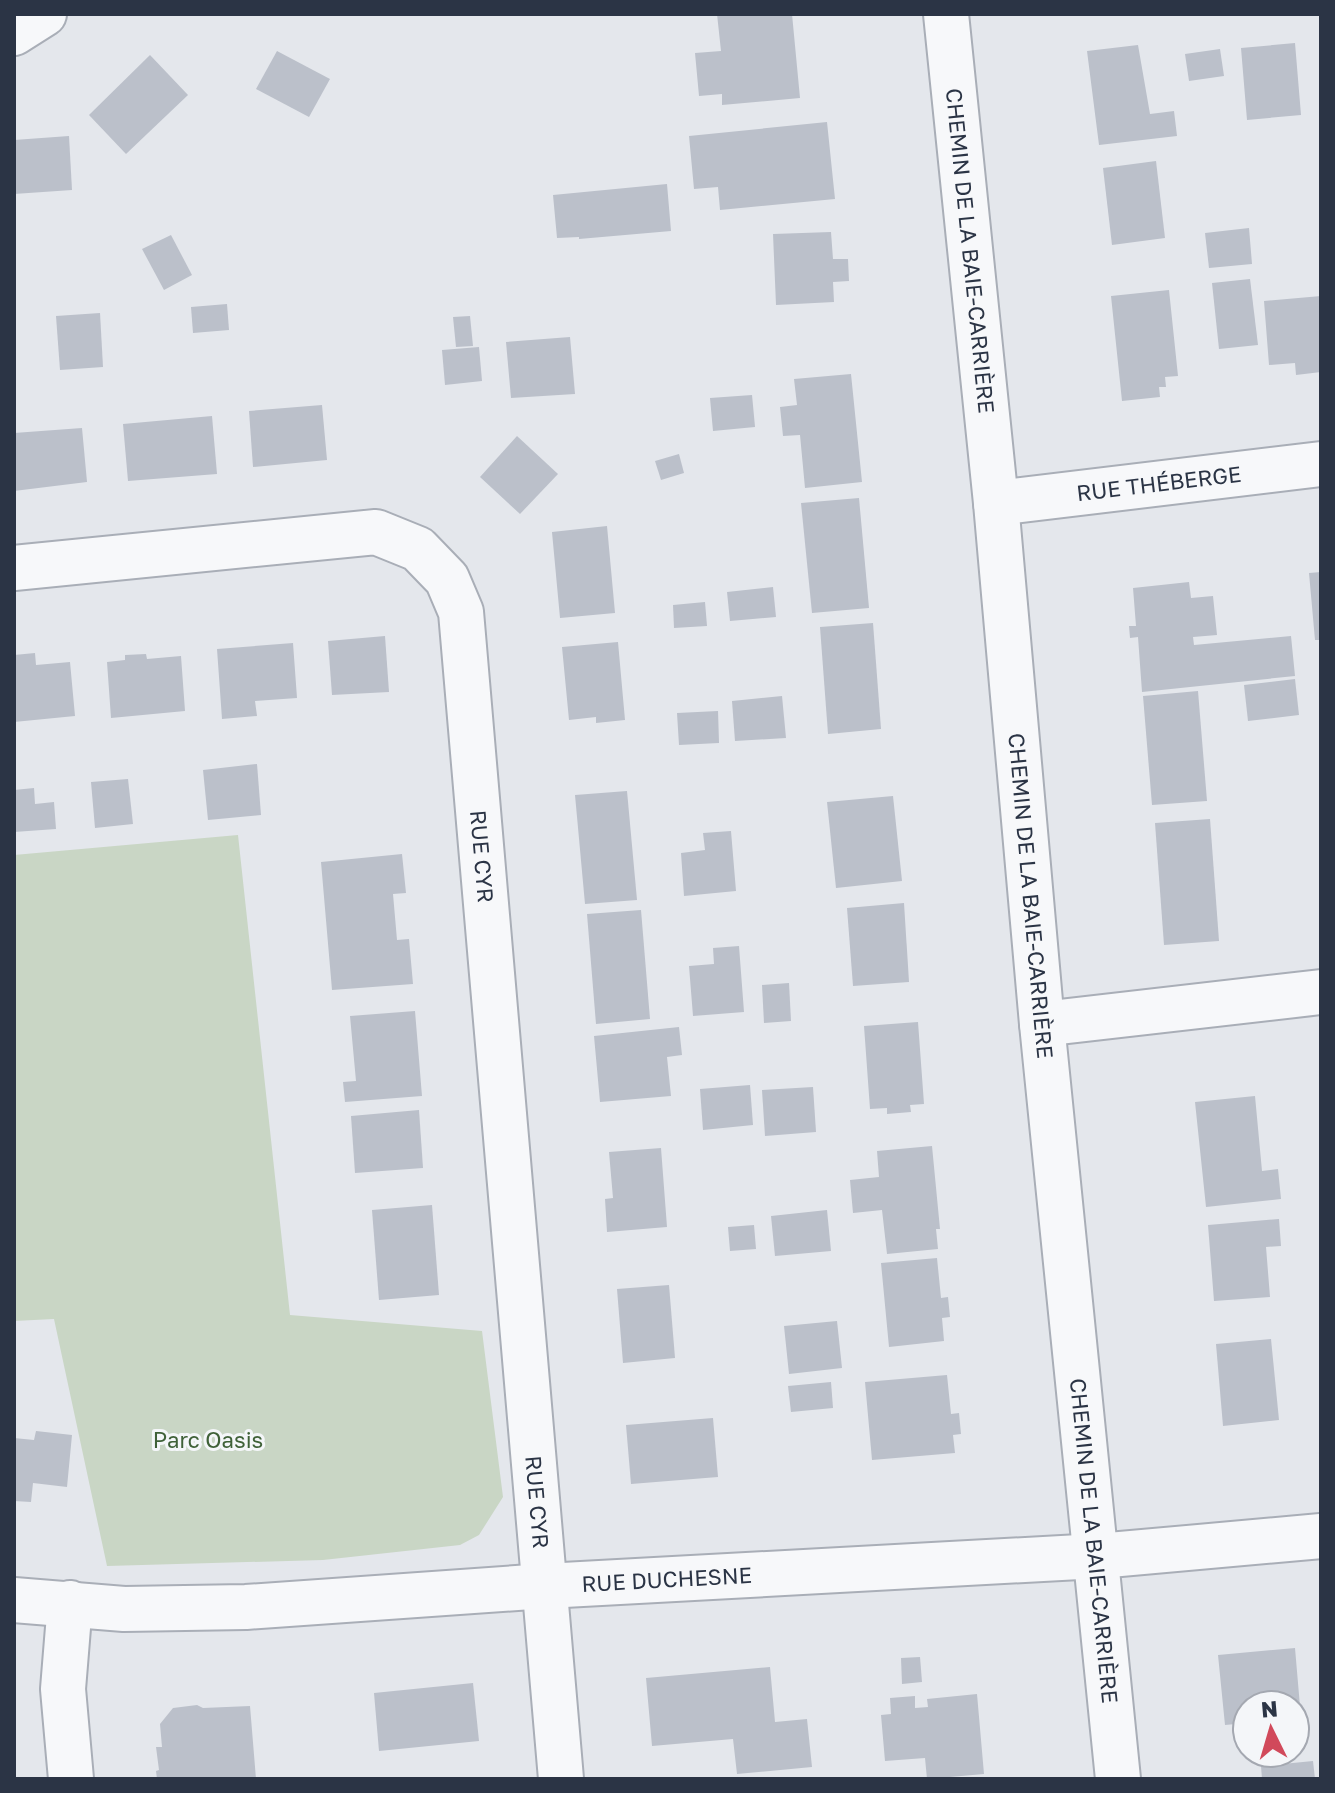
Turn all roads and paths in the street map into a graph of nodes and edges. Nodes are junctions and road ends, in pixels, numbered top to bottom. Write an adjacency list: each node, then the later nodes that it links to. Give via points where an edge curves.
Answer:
1 (44, 14): 3 (street)
2 (946, 14): 5 (street, CHEMIN DE LA BAIE-CARRIÈRE)
3 (14, 33)
4 (1321, 464): 5 (street, RUE THÉBERGE)
5 (996, 503): 8 (street, CHEMIN DE LA BAIE-CARRIÈRE)
6 (14, 568): 11 (street, RUE CYR, via 376,532 418,549 447,579 461,612)
7 (1321, 992): 8 (street)
8 (1042, 1024): 10 (street, CHEMIN DE LA BAIE-CARRIÈRE)
9 (1321, 1536): 10 (street, RUE DUCHESNE)
10 (1098, 1556): 11 (street, RUE DUCHESNE); 16 (street, CHEMIN DE LA BAIE-CARRIÈRE)
11 (545, 1586): 13 (street, RUE DUCHESNE, via 246,1607 124,1609); 15 (street, RUE CYR)
12 (14, 1600): 13 (street, RUE DUCHESNE)
13 (70, 1603): 14 (street, via 63,1689)
14 (71, 1779)
15 (561, 1779)
16 (1118, 1779)

